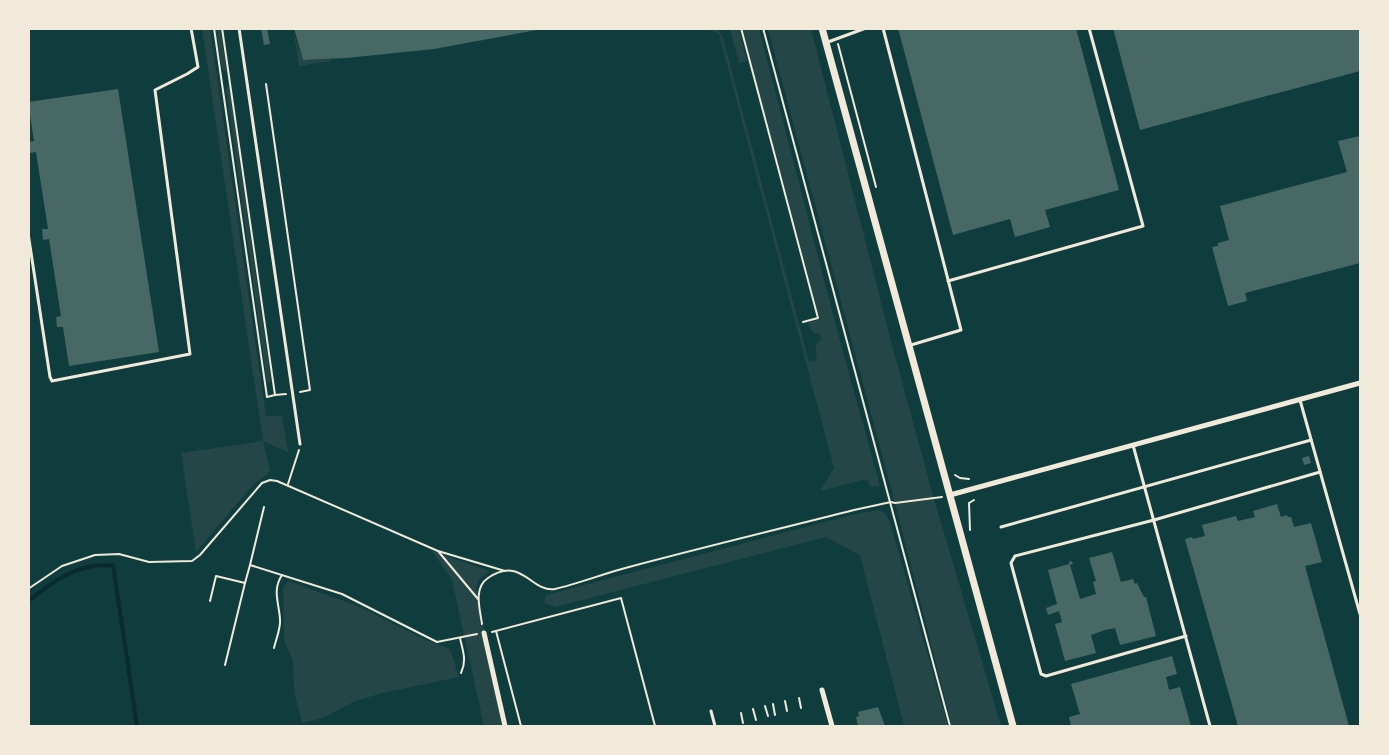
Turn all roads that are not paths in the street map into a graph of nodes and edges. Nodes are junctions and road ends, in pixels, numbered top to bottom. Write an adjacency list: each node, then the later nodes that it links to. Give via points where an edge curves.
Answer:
1 (191, 28): 8 (lane, via 198,67 155,90 190,354 52,381)
2 (239, 28): 14 (lane)
3 (822, 28): 7 (street)
4 (866, 28): 7 (lane)
5 (883, 28): 9 (lane)
6 (1089, 28): 9 (lane, via 1143,226)
7 (826, 43): 10 (street)
8 (28, 233)
9 (948, 281): 10 (lane, via 961,330)
10 (909, 345): 18 (street)
11 (1360, 383): 12 (street)
12 (1300, 400): 13 (lane); 15 (street)
13 (1311, 440): 16 (lane); 17 (lane)
14 (300, 444)
15 (1133, 445): 17 (lane); 18 (street)
16 (1320, 472): 19 (lane); 21 (lane)
17 (1145, 488): 19 (lane); 20 (lane)
18 (950, 495): 29 (street)
19 (1154, 520): 23 (lane); 23 (lane, via 1016,556 1011,563 1041,674 1046,676)
20 (1001, 526)
21 (1360, 614)
22 (484, 633): 26 (street)
23 (1186, 636): 30 (lane)
24 (822, 690): 28 (street)
25 (711, 711): 27 (lane)
26 (505, 726)
27 (715, 726)
28 (832, 726)
29 (1013, 726)
30 (1210, 726)

